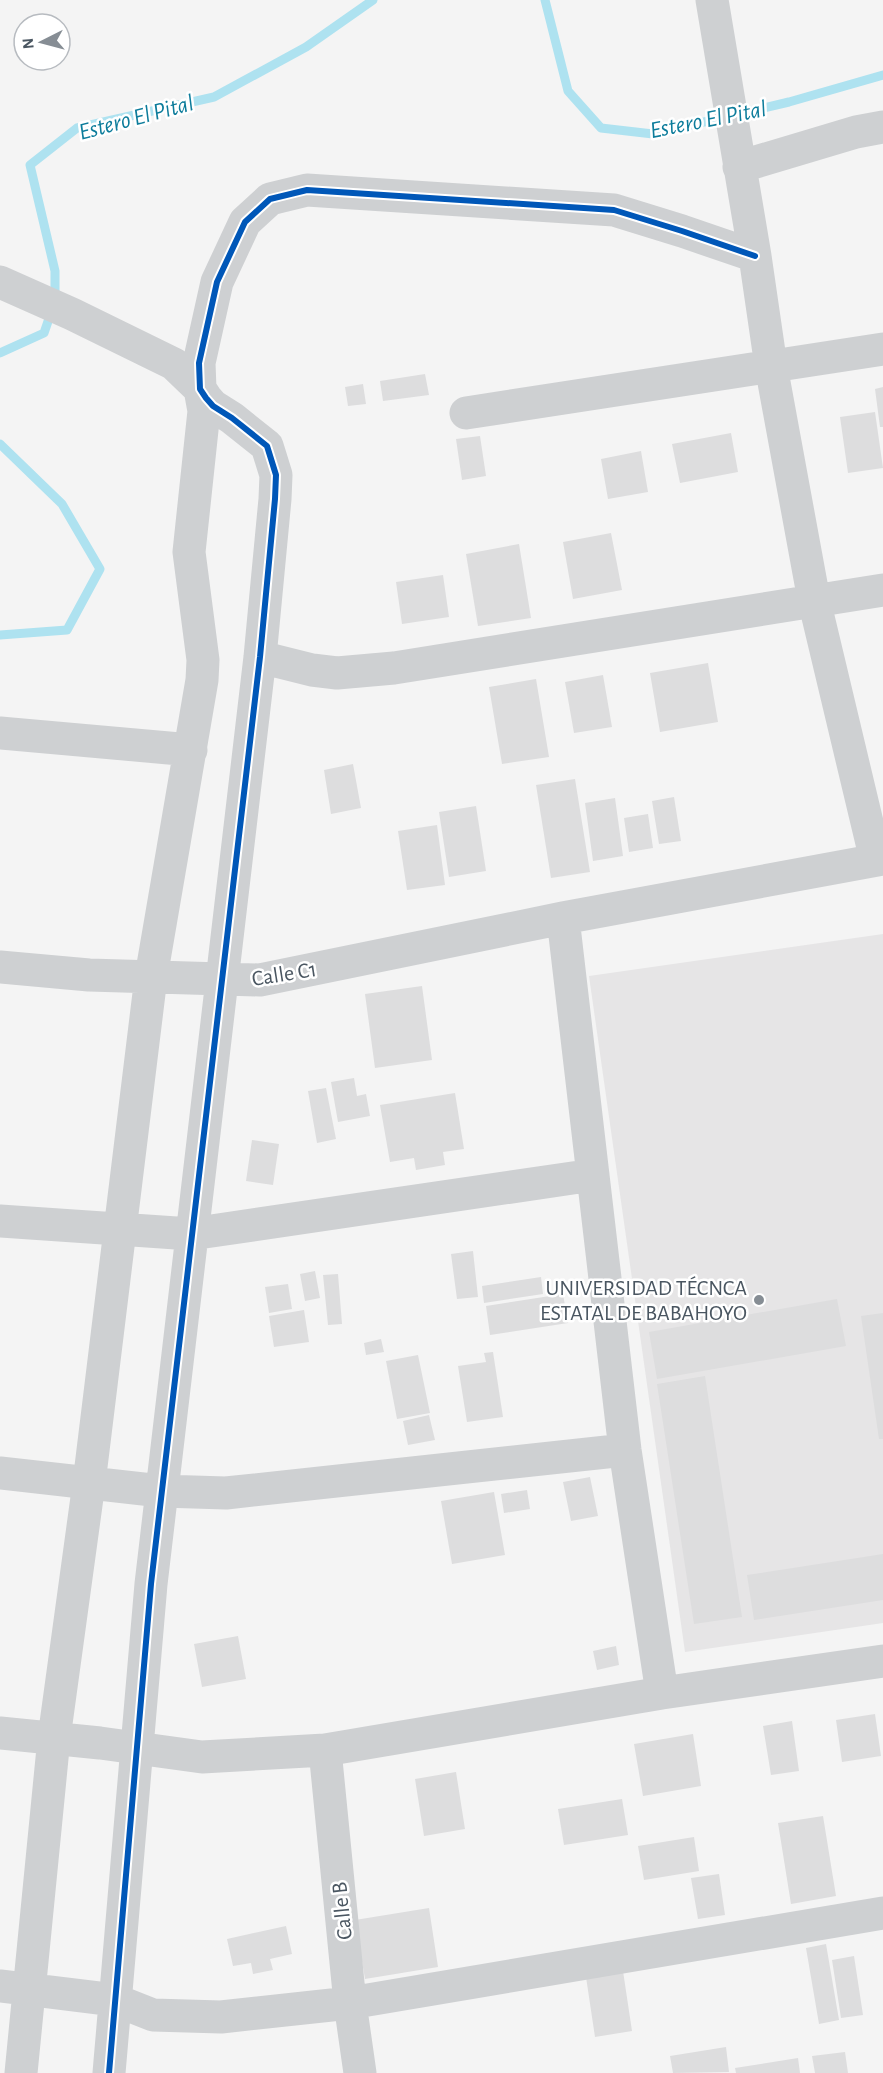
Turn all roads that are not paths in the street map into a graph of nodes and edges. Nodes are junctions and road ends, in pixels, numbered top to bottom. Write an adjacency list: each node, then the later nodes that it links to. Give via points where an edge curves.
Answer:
1 (712, 0): 3 (street)
2 (883, 127): 3 (street)
3 (737, 152): 4 (street)
4 (755, 256): 7 (street); 8 (street, via 614,210 308,190 270,199 245,222 217,282 199,363)
5 (0, 282): 8 (street, via 174,363)
6 (883, 350): 7 (street)
7 (771, 366): 9 (street); 11 (street)
8 (200, 389): 12 (street, via 213,406 267,446 276,475); 14 (street, via 204,411 189,552 203,660)
9 (466, 413)
10 (883, 590): 11 (street)
11 (814, 600): 12 (street, via 384,669 337,673); 15 (street)
12 (261, 657): 19 (street)
13 (0, 734): 14 (street)
14 (191, 750): 18 (street)
15 (879, 859): 16 (street, Calle C1)
16 (563, 918): 19 (street, Calle C1, via 260,981); 20 (street)
17 (0, 967): 18 (street, Calle C1)
18 (151, 977): 19 (street, Calle C1); 22 (street)
19 (222, 979): 23 (street)
20 (593, 1175): 23 (street); 24 (street)
21 (0, 1221): 22 (street)
22 (120, 1229): 23 (street); 26 (street)
23 (191, 1234): 27 (street)
24 (625, 1450): 27 (street, via 226,1492); 29 (street)
25 (0, 1473): 26 (street)
26 (89, 1483): 27 (street); 31 (street)
27 (161, 1491): 32 (street)
28 (883, 1661): 29 (street)
29 (662, 1693): 33 (street)
30 (0, 1733): 31 (street)
31 (54, 1738): 32 (street); 35 (street)
32 (137, 1748): 33 (street, via 202,1757); 36 (street)
33 (325, 1750): 37 (street, Calle B)
34 (883, 1913): 37 (street)
35 (15, 1988): 36 (street); 38 (street)
36 (115, 2000): 37 (street, via 153,2015 220,2017); 39 (street)
37 (350, 2004): 40 (street, Calle B)
38 (21, 2073)
39 (109, 2073)
40 (360, 2073)

